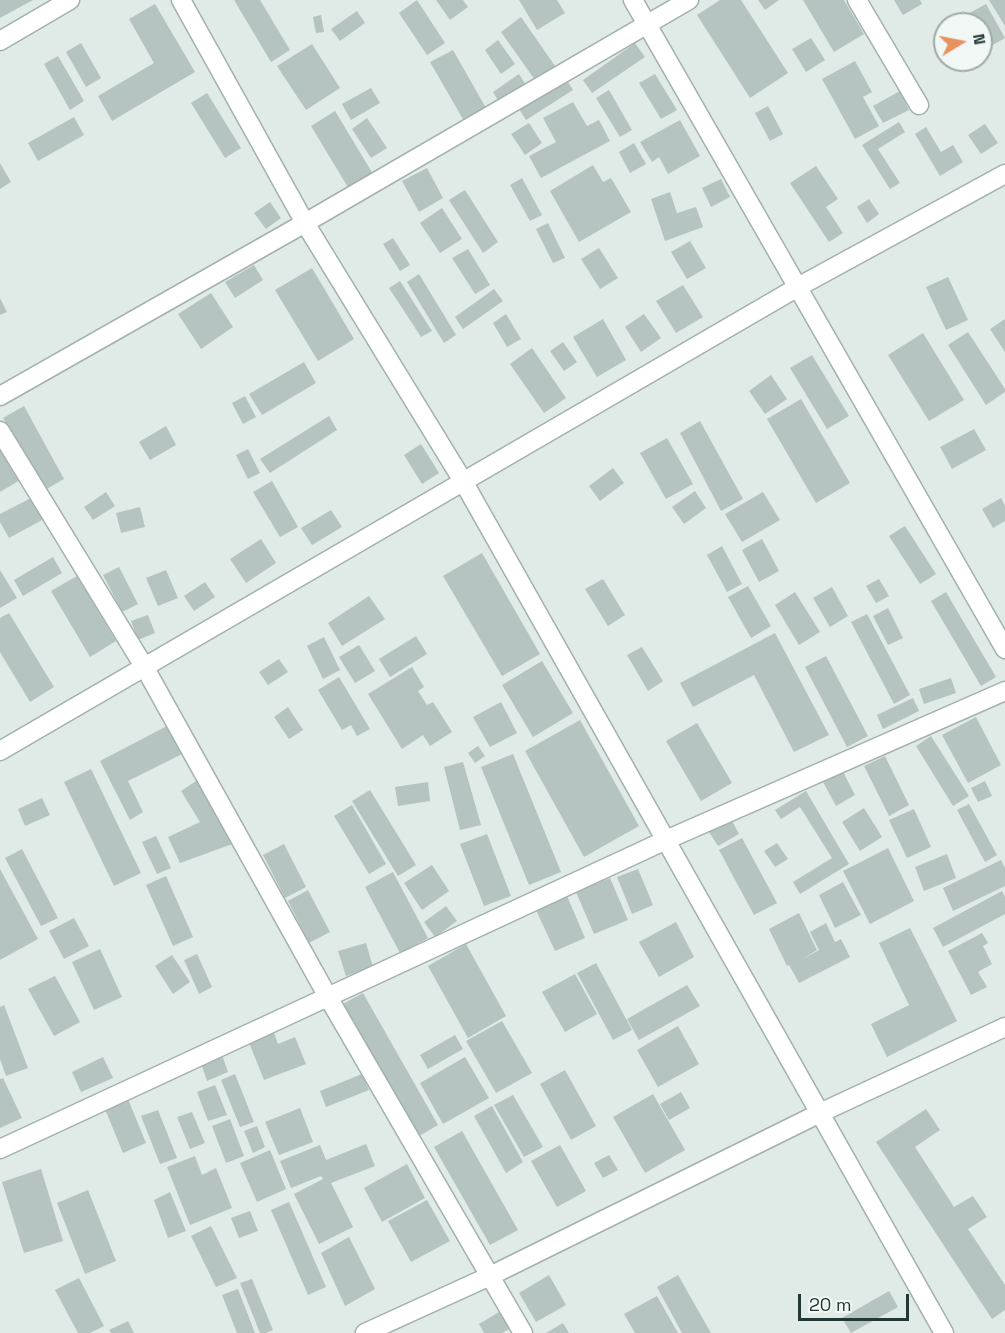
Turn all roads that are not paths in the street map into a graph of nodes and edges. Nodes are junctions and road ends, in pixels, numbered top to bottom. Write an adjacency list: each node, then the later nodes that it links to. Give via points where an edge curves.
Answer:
1 (70, 0): 7 (street)
2 (181, 0): 10 (street)
3 (633, 0): 6 (street)
4 (689, 0): 6 (street)
5 (857, 0): 8 (street)
6 (646, 23): 10 (street); 11 (street)
7 (0, 40)
8 (919, 105)
9 (1005, 174): 11 (street)
10 (305, 223): 12 (street); 14 (street)
11 (798, 287): 14 (street); 15 (street)
12 (0, 396)
13 (0, 431): 16 (street)
14 (463, 481): 16 (street); 19 (street)
15 (1005, 649)
16 (145, 668): 18 (street); 20 (street)
17 (1005, 691): 19 (street)
18 (0, 751)
19 (666, 840): 20 (street); 22 (street)
20 (328, 996): 23 (street); 24 (street)
21 (1005, 1027): 22 (street)
22 (820, 1113): 24 (street); 27 (street)
23 (0, 1149)
24 (490, 1276): 25 (street); 26 (street)
25 (365, 1333)
26 (524, 1333)
27 (944, 1333)

